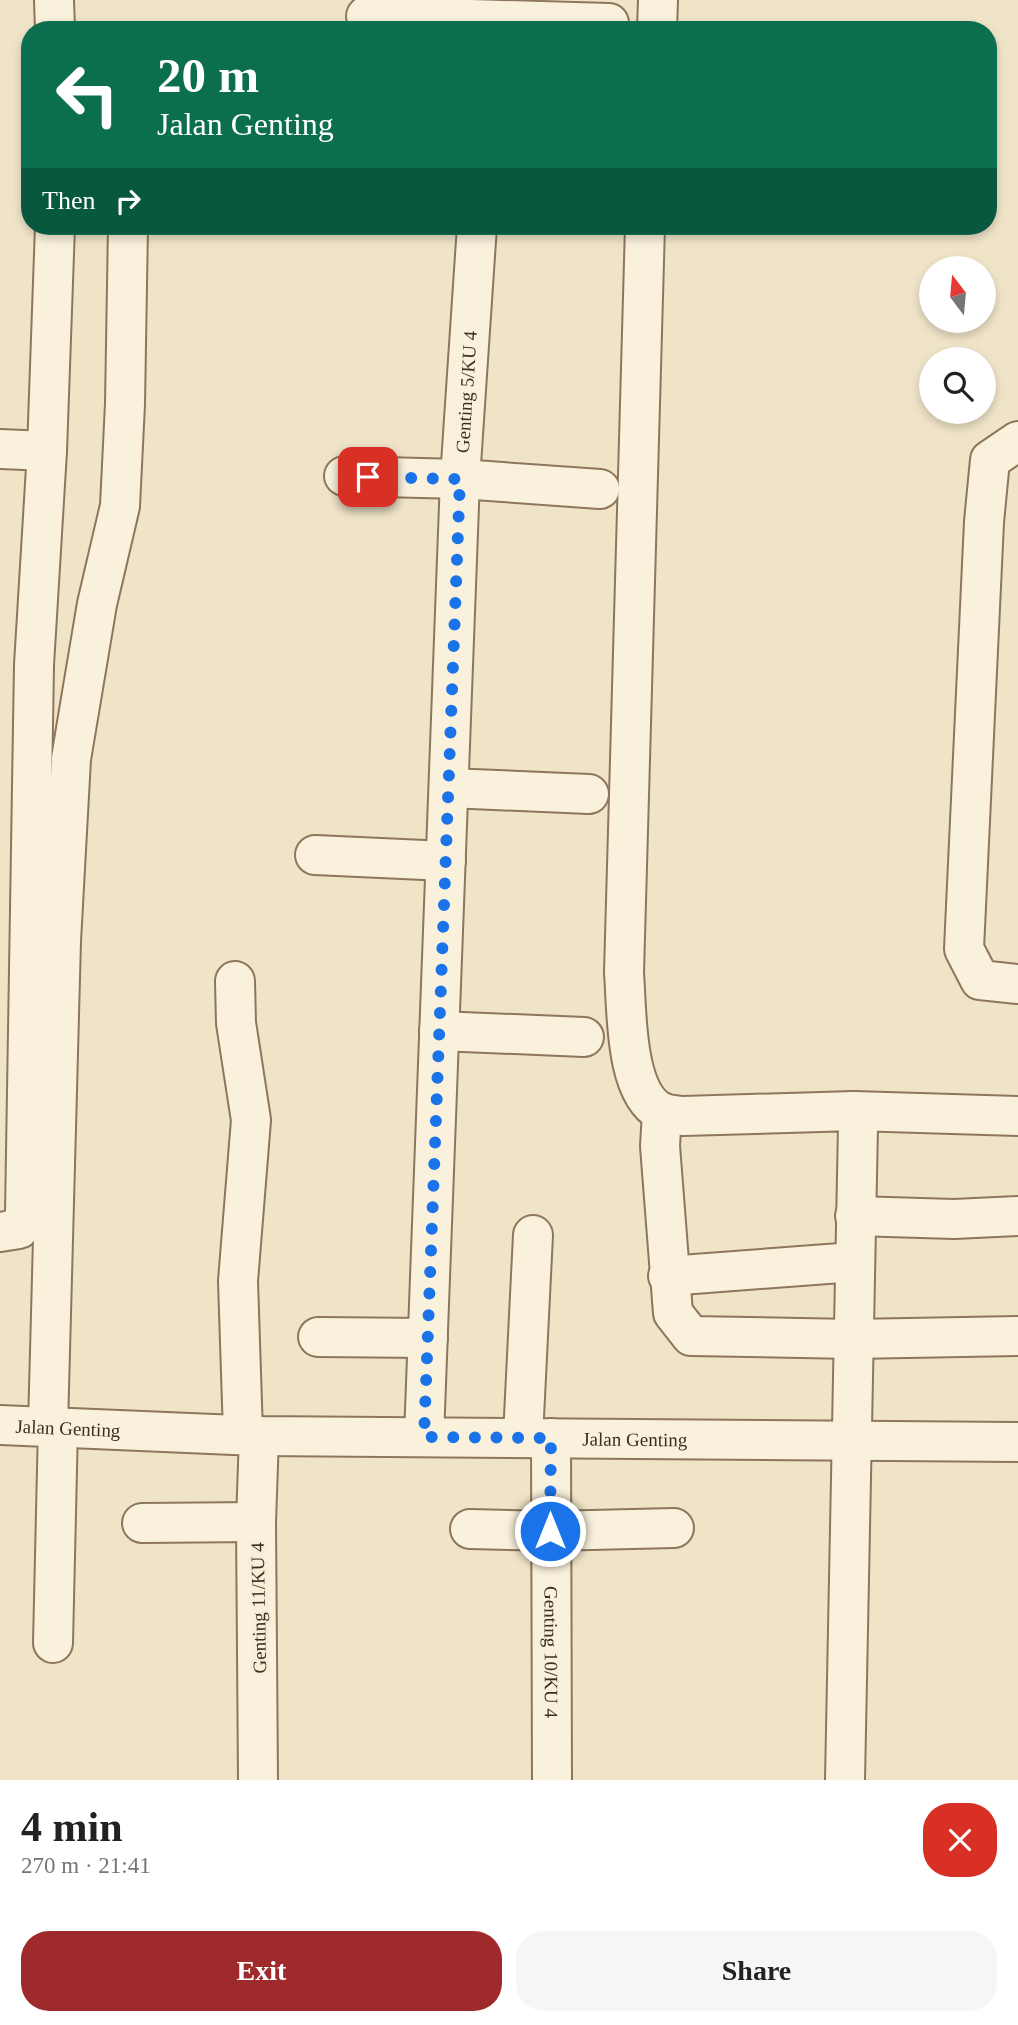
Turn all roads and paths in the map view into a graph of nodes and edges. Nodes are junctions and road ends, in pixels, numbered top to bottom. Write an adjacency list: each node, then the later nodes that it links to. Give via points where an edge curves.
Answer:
1 (54, 0): 5 (street)
2 (658, 0): 7 (street)
3 (366, 16): 4 (street)
4 (490, 16): 6 (street)
5 (55, 21)
6 (575, 21)
7 (657, 21)
8 (55, 235): 14 (street)
9 (128, 235): 41 (street, via 120,506 97,604 71,759 61,941)
10 (476, 235): 16 (street, Genting 5/KU 4)
11 (645, 235): 28 (street, via 624,973 632,1070 648,1102)
12 (1018, 441): 24 (street, via 990,460 964,949 980,980)
13 (0, 449): 14 (street)
14 (47, 451): 22 (street)
15 (345, 476): 16 (street)
16 (460, 479): 17 (street); 18 (street, Genting 5/KU 4)
17 (600, 489)
18 (449, 788): 19 (street); 21 (street, Genting 5/KU 4)
19 (589, 794)
20 (315, 855): 21 (street)
21 (446, 862): 25 (street, Genting 5/KU 4)
22 (15, 881): 32 (street, via 25,1214 19,1228)
23 (235, 981): 42 (street, Genting 11/KU 4, via 236,1023 251,1120 238,1281)
24 (1018, 984)
25 (439, 1031): 26 (street); 38 (street, Genting 5/KU 4)
26 (584, 1037)
27 (854, 1111): 28 (street, via 683,1116); 29 (street); 30 (street, via 858,1126)
28 (662, 1112): 35 (street)
29 (1018, 1116)
30 (855, 1216): 31 (street); 34 (street)
31 (1018, 1216)
32 (0, 1232)
33 (533, 1236): 44 (street, Genting 10/KU 4)
34 (854, 1262): 35 (street); 39 (street)
35 (668, 1276): 39 (street, via 673,1313 691,1336)
36 (318, 1336): 38 (street)
37 (1018, 1336): 39 (street)
38 (428, 1338): 43 (street, Genting 5/KU 4)
39 (852, 1339): 45 (street)
40 (0, 1425): 41 (street, Jalan Genting)
41 (53, 1426): 42 (street, Jalan Genting); 52 (street)
42 (251, 1435): 43 (street, Jalan Genting); 48 (street, Genting 11/KU 4)
43 (424, 1437): 44 (street, Jalan Genting)
44 (537, 1438): 45 (street, Jalan Genting); 51 (street, Genting 10/KU 4)
45 (850, 1439): 46 (street, Jalan Genting); 55 (street)
46 (1018, 1442)
47 (142, 1522): 48 (street)
48 (256, 1522): 53 (street, Genting 11/KU 4)
49 (674, 1528): 51 (street)
50 (470, 1529): 51 (street)
51 (550, 1531): 54 (street, Genting 10/KU 4)
52 (53, 1643)
53 (258, 1780)
54 (552, 1780)
55 (845, 1780)

